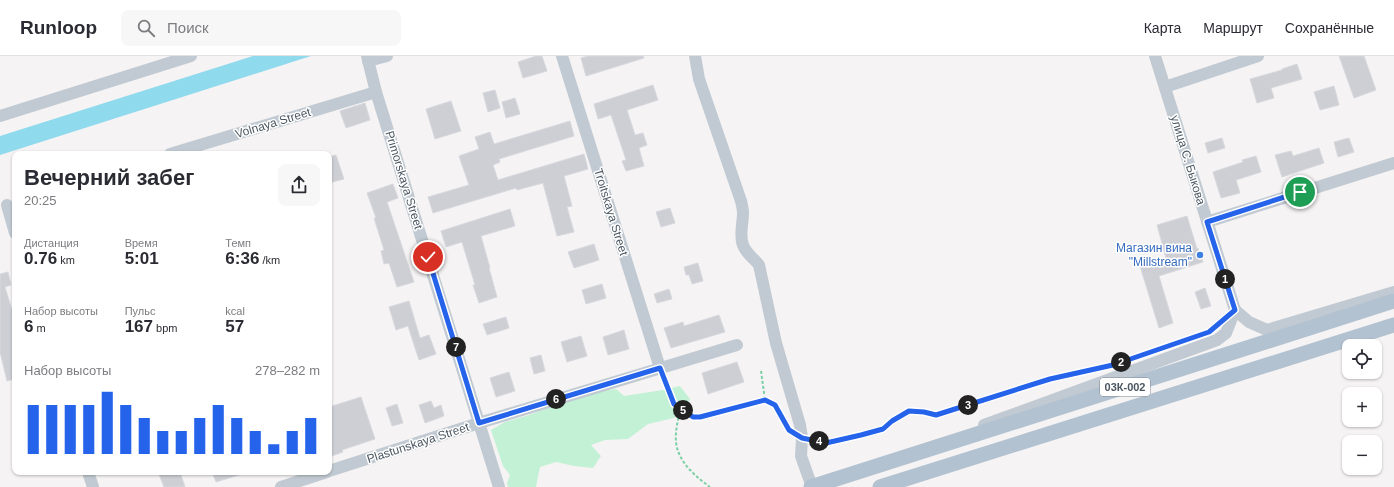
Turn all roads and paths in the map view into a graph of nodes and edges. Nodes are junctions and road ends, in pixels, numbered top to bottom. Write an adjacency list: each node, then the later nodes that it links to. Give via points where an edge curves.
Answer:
1 (191, 56): 8 (street)
2 (387, 56): 7 (street)
3 (562, 56): 23 (street, Troitskaya Street)
4 (695, 56): 28 (street, via 699,79 744,212 742,245 759,265 776,343)
5 (1155, 56): 9 (street, улица С. Быкова)
6 (1258, 56): 9 (street)
7 (368, 59): 10 (street, Primorskaya Street)
8 (164, 60): 11 (street)
9 (1165, 87): 16 (street, улица С. Быкова)
10 (376, 92): 12 (street, Volnaya Street); 27 (street, Primorskaya Street)
11 (0, 116)
12 (194, 150)
13 (1394, 163): 16 (street)
14 (7, 205): 15 (street)
15 (12, 222)
16 (1207, 222): 19 (street, улица С. Быкова)
17 (1394, 292): 19 (street, via 1267,330 1249,322)
18 (1394, 301): 29 (main road, 03К-002)
19 (1235, 310): 29 (street, via 1226,333 1217,340 986,424)
20 (1394, 325): 39 (main road, 03К-002)
21 (737, 345): 23 (street, Plastunskaya Street)
22 (1126, 360): 28 (path, via 1050,379 936,415 909,411 883,429 861,435 826,443)
23 (660, 368): 26 (path, via 674,404); 27 (street, Plastunskaya Street)
24 (761, 370): 25 (path)
25 (765, 400): 26 (path, via 700,417 693,417); 28 (path, via 775,405 789,430)
26 (681, 408): 37 (path, via 676,444 689,470)
27 (479, 423): 30 (street, Plastunskaya Street); 36 (street, Primorskaya Street)
28 (802, 438): 38 (street, via 801,456)
29 (966, 438): 38 (main road, 03К-002)
30 (332, 471)
31 (89, 475): 34 (street)
32 (308, 475): 33 (street, Plastunskaya Street)
33 (295, 477): 35 (street, Plastunskaya Street)
34 (93, 487)
35 (281, 487)
36 (499, 487)
37 (710, 487)
38 (812, 487)
39 (880, 487)

